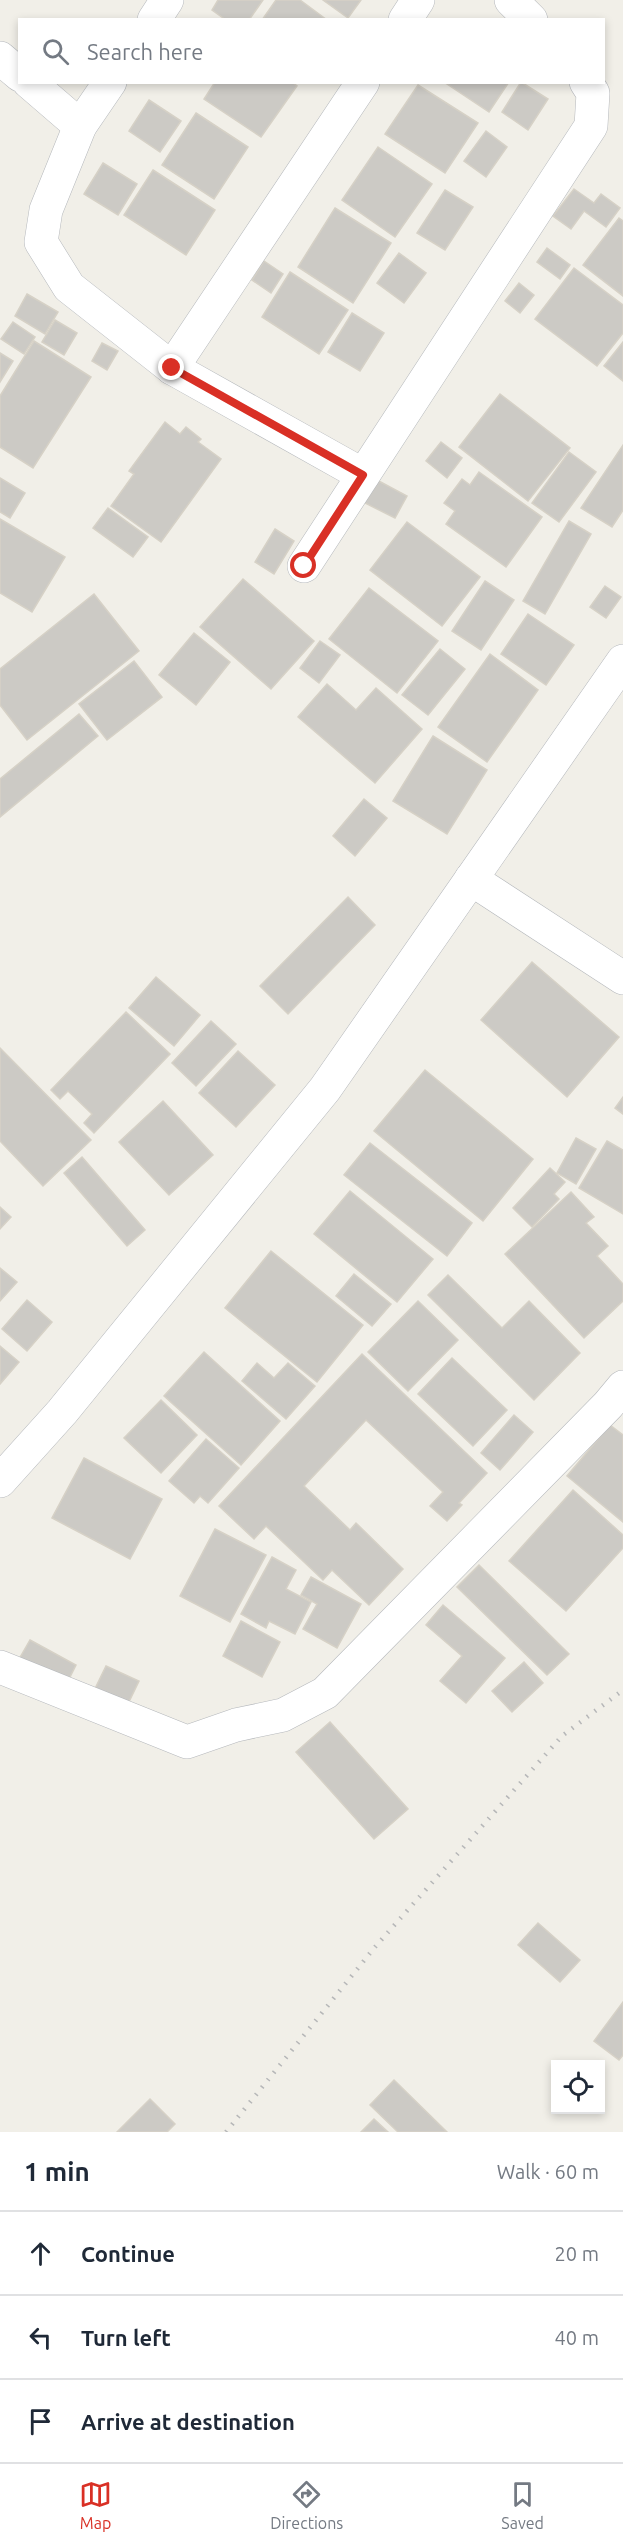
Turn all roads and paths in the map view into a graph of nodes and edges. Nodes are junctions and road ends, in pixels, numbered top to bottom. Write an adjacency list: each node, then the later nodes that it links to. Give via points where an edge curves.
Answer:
1 (167, 0): 4 (street)
2 (418, 0): 5 (street)
3 (511, 0): 6 (street)
4 (154, 18)
5 (406, 18)
6 (529, 18)
7 (0, 58): 8 (street)
8 (18, 73)
9 (31, 84): 13 (street)
10 (109, 84): 13 (street)
11 (362, 84): 14 (street)
12 (587, 84): 15 (street, via 593,93 591,126)
13 (80, 126): 14 (street, via 46,210 41,242 69,287)
14 (172, 368): 15 (street)
15 (363, 475): 16 (street)
16 (304, 566)
17 (623, 661): 18 (street)
18 (471, 879): 19 (street); 21 (street, via 325,1089 62,1412)
19 (623, 978)
20 (623, 1387): 22 (street, via 325,1693 283,1715 236,1725 187,1742)
21 (0, 1481)
22 (0, 1667)

